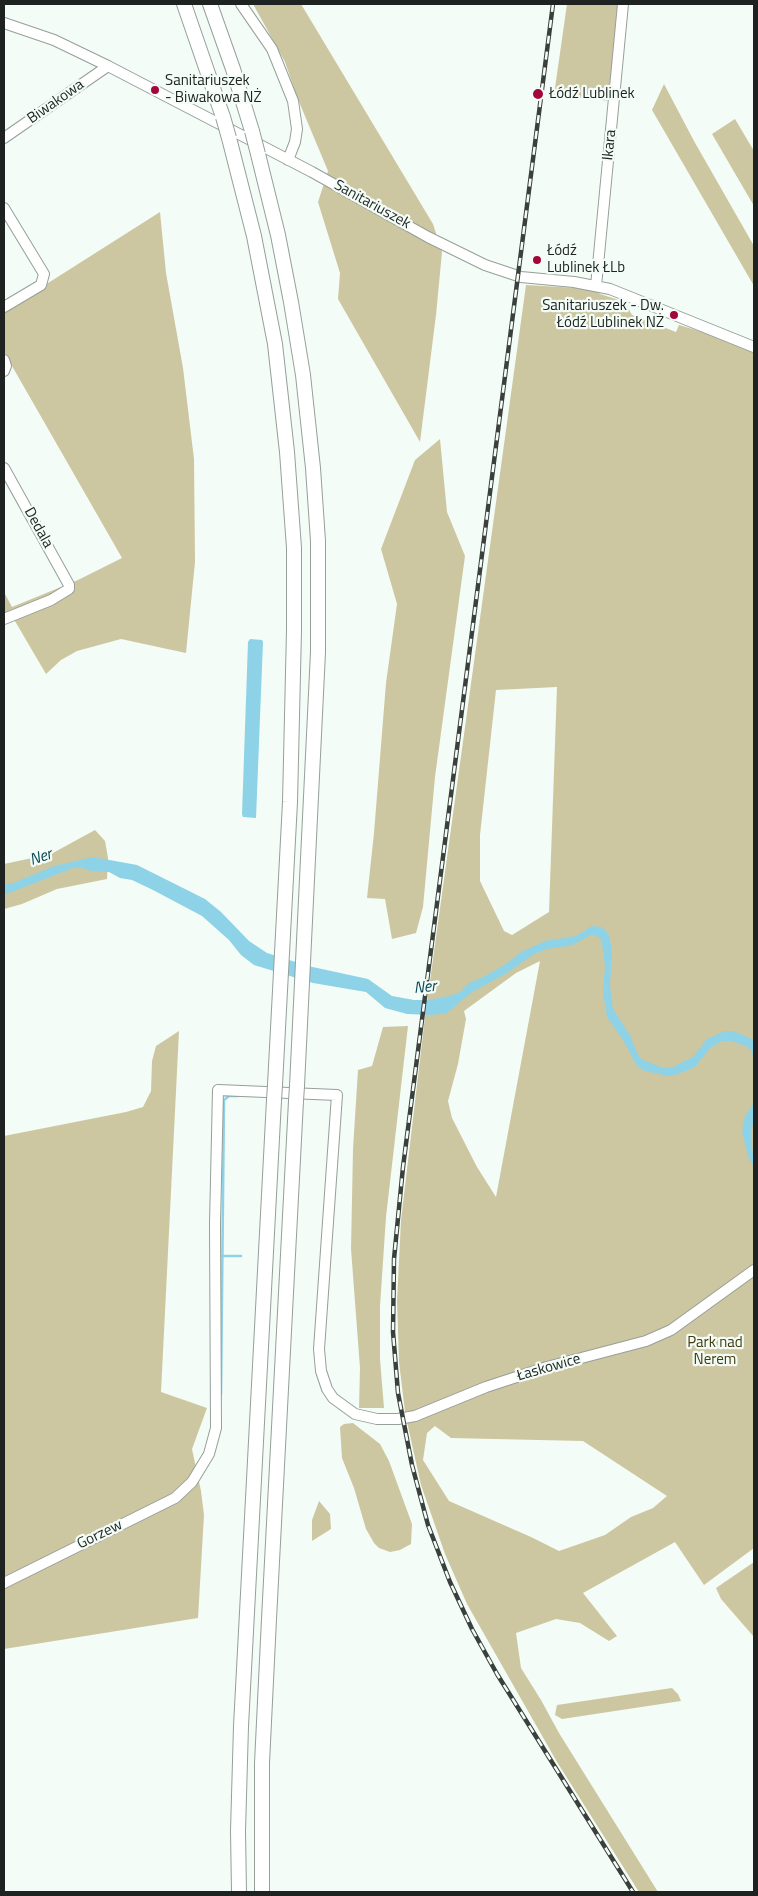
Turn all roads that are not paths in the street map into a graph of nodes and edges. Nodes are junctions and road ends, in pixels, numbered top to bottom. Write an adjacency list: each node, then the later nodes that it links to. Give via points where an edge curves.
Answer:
1 (184, 4): 20 (highway, bridge, via 223,118 254,236 275,344 293,538 290,802 242,1717)
2 (210, 4): 21 (highway, bridge, via 252,131 278,235 297,338 313,468 317,532 318,652 262,1763)
3 (241, 4): 8 (street, via 272,49 293,101 297,129)
4 (623, 4): 10 (street, Ikara)
5 (4, 23): 6 (street, Sanitariuszek, via 64,45)
6 (108, 66): 7 (street, Biwakowa); 8 (street, Sanitariuszek)
7 (4, 138)
8 (288, 160): 10 (street, Sanitariuszek, via 484,265 520,277)
9 (4, 208): 11 (street, via 44,279 41,285)
10 (596, 286): 12 (street, Sanitariuszek)
11 (4, 307)
12 (754, 347)
13 (4, 360): 14 (street)
14 (4, 371)
15 (4, 468): 16 (street, Dedala, via 69,585 69,589 51,600)
16 (4, 619)
17 (754, 1270): 18 (street, Łaskowice, via 660,1336 547,1367 486,1387 419,1415 376,1419 355,1414)
18 (333, 1398): 19 (street, Gorzew, via 321,1371 319,1349 337,1095 218,1090 216,1428 209,1454 192,1482 175,1498)
19 (4, 1583)
20 (238, 1892)
21 (262, 1892)

